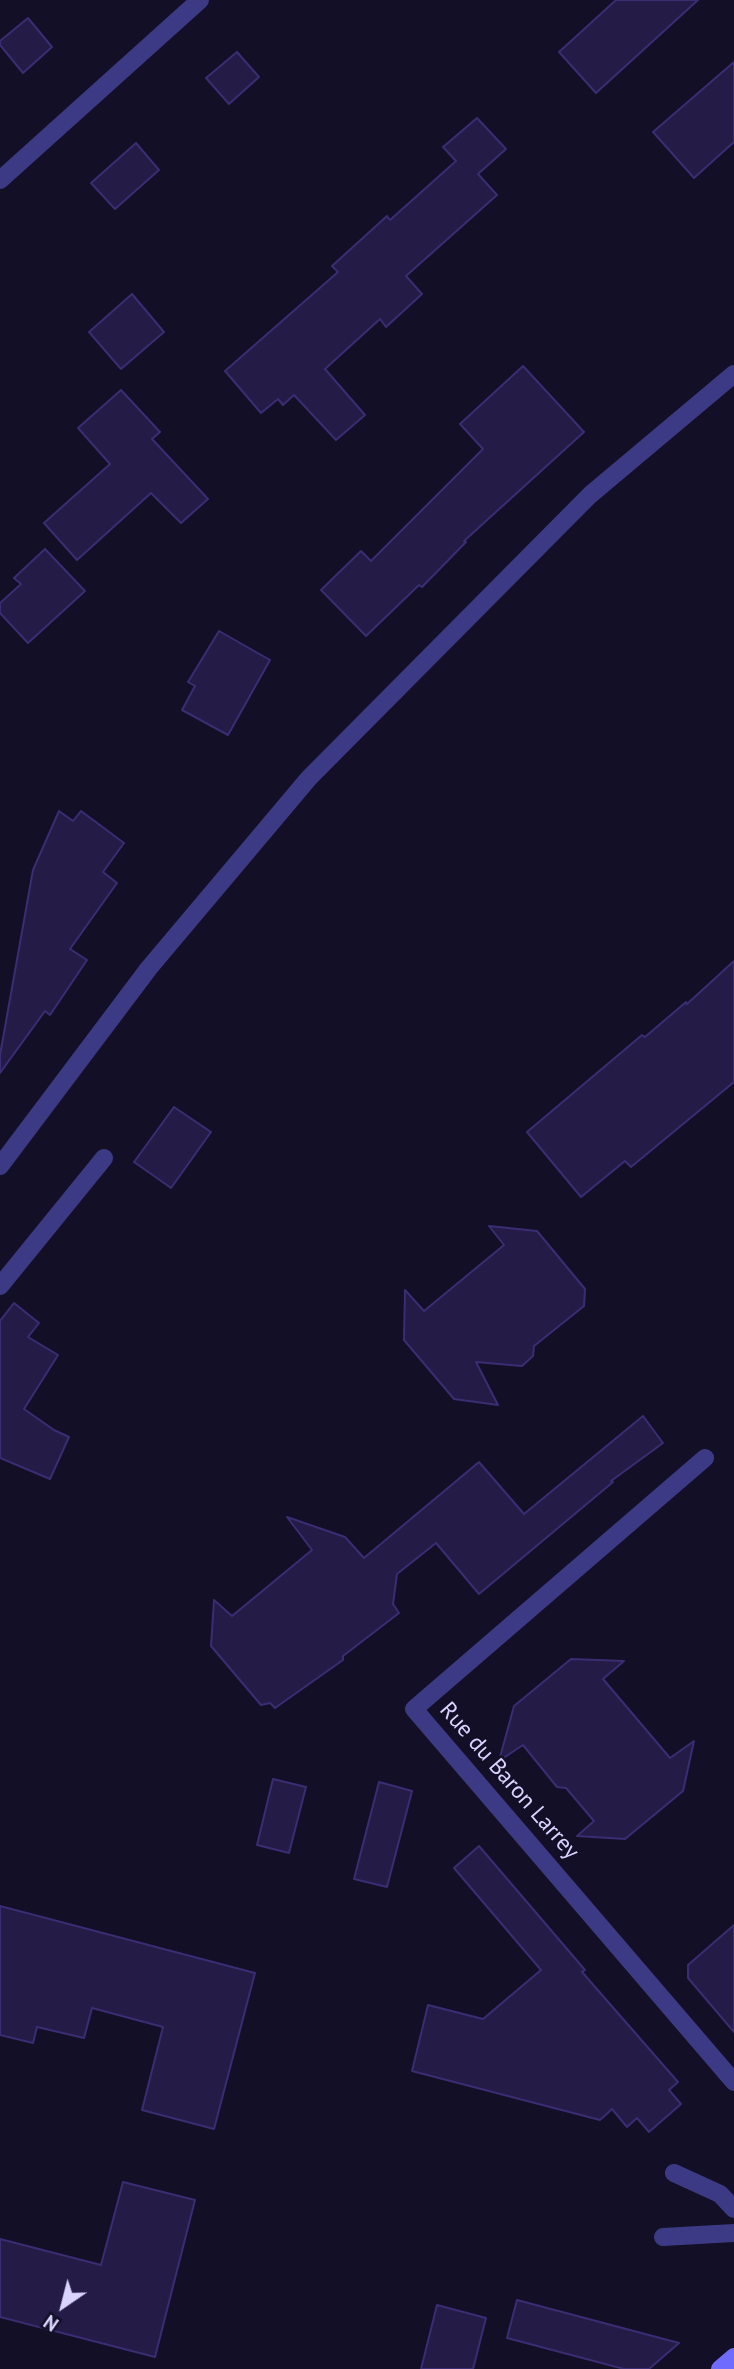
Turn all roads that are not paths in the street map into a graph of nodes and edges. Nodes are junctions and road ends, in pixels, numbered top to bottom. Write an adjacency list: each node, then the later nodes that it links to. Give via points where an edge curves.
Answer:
1 (200, 0): 2 (street)
2 (0, 180)
3 (734, 374): 5 (street, via 590,495 309,778 149,968)
4 (104, 1158): 6 (street)
5 (0, 1166)
6 (0, 1286)
7 (705, 1458): 8 (street, Rue du Baron Larrey, via 414,1709)
8 (734, 2082)
9 (674, 2173): 10 (street, via 720,2194)
10 (734, 2209)
11 (734, 2233): 12 (street)
12 (663, 2237)
13 (734, 2357): 14 (main road)
14 (720, 2369)

